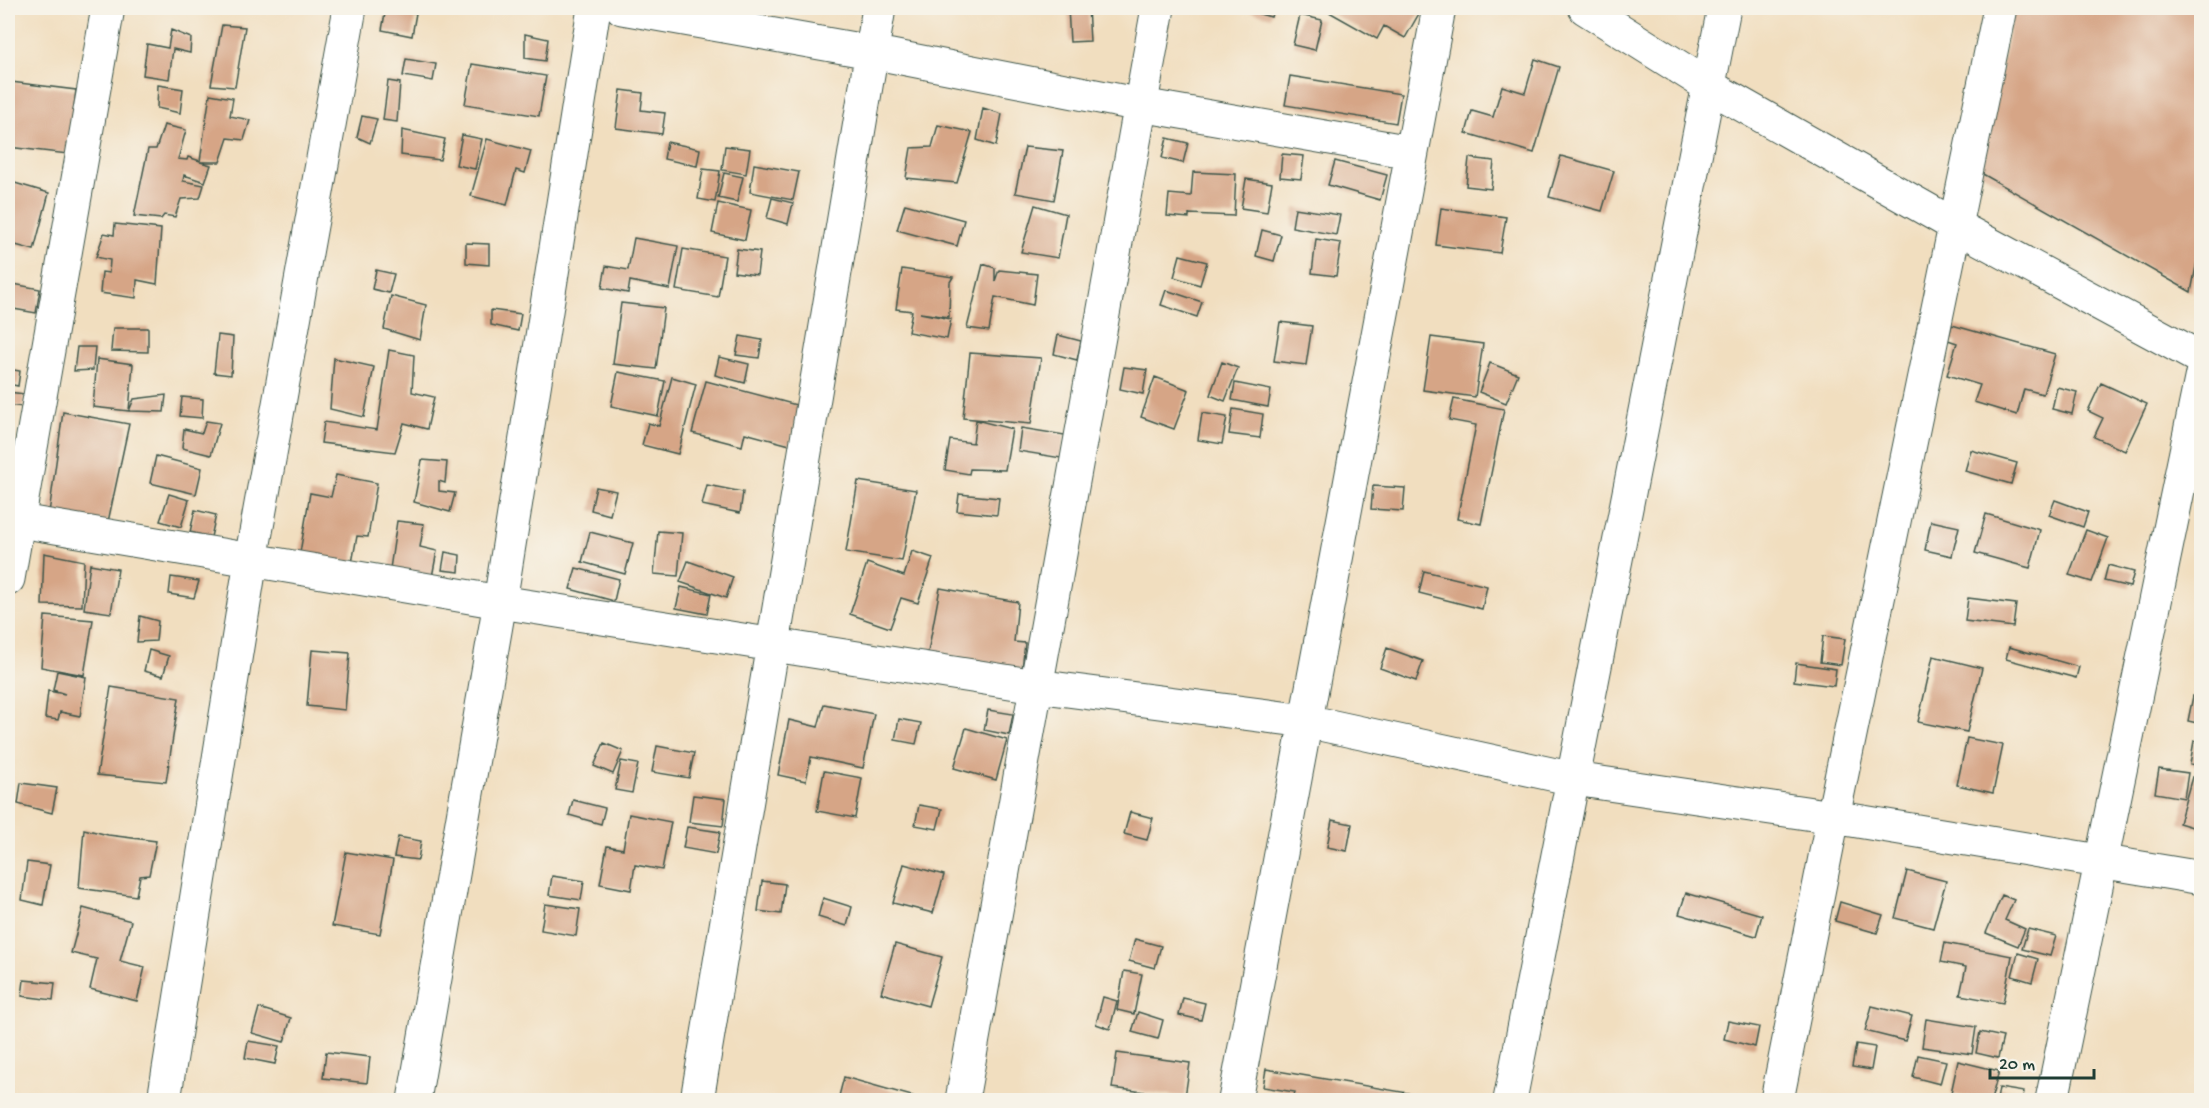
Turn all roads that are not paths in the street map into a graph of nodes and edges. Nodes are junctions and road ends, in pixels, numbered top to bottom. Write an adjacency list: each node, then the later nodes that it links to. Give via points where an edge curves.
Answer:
1 (108, 8): 18 (street)
2 (350, 8): 19 (street)
3 (594, 8): 21 (street)
4 (622, 8): 11 (street)
5 (879, 8): 11 (street)
6 (1158, 8): 13 (street)
7 (1439, 8): 14 (street)
8 (1585, 8): 12 (street)
9 (1724, 8): 12 (street)
10 (2000, 8): 15 (street)
11 (871, 52): 13 (street); 22 (street)
12 (1709, 86): 15 (street); 25 (street)
13 (1141, 105): 14 (street); 23 (street)
14 (1411, 152): 24 (street)
15 (1956, 226): 16 (street); 26 (street)
16 (2202, 359)
17 (2202, 374): 27 (street)
18 (12, 520): 19 (street); 20 (street)
19 (251, 560): 21 (street); 29 (street)
20 (8, 579)
21 (500, 602): 22 (street); 30 (street)
22 (772, 644): 23 (street); 31 (street)
23 (1036, 686): 24 (street); 32 (street)
24 (1306, 721): 25 (street); 33 (street)
25 (1574, 779): 26 (street); 34 (street)
26 (1833, 817): 27 (street); 35 (street)
27 (2102, 862): 28 (street); 36 (street)
28 (2202, 878)
29 (164, 1101)
30 (414, 1101)
31 (697, 1101)
32 (962, 1101)
33 (1235, 1101)
34 (1510, 1101)
35 (1778, 1101)
36 (2052, 1101)

